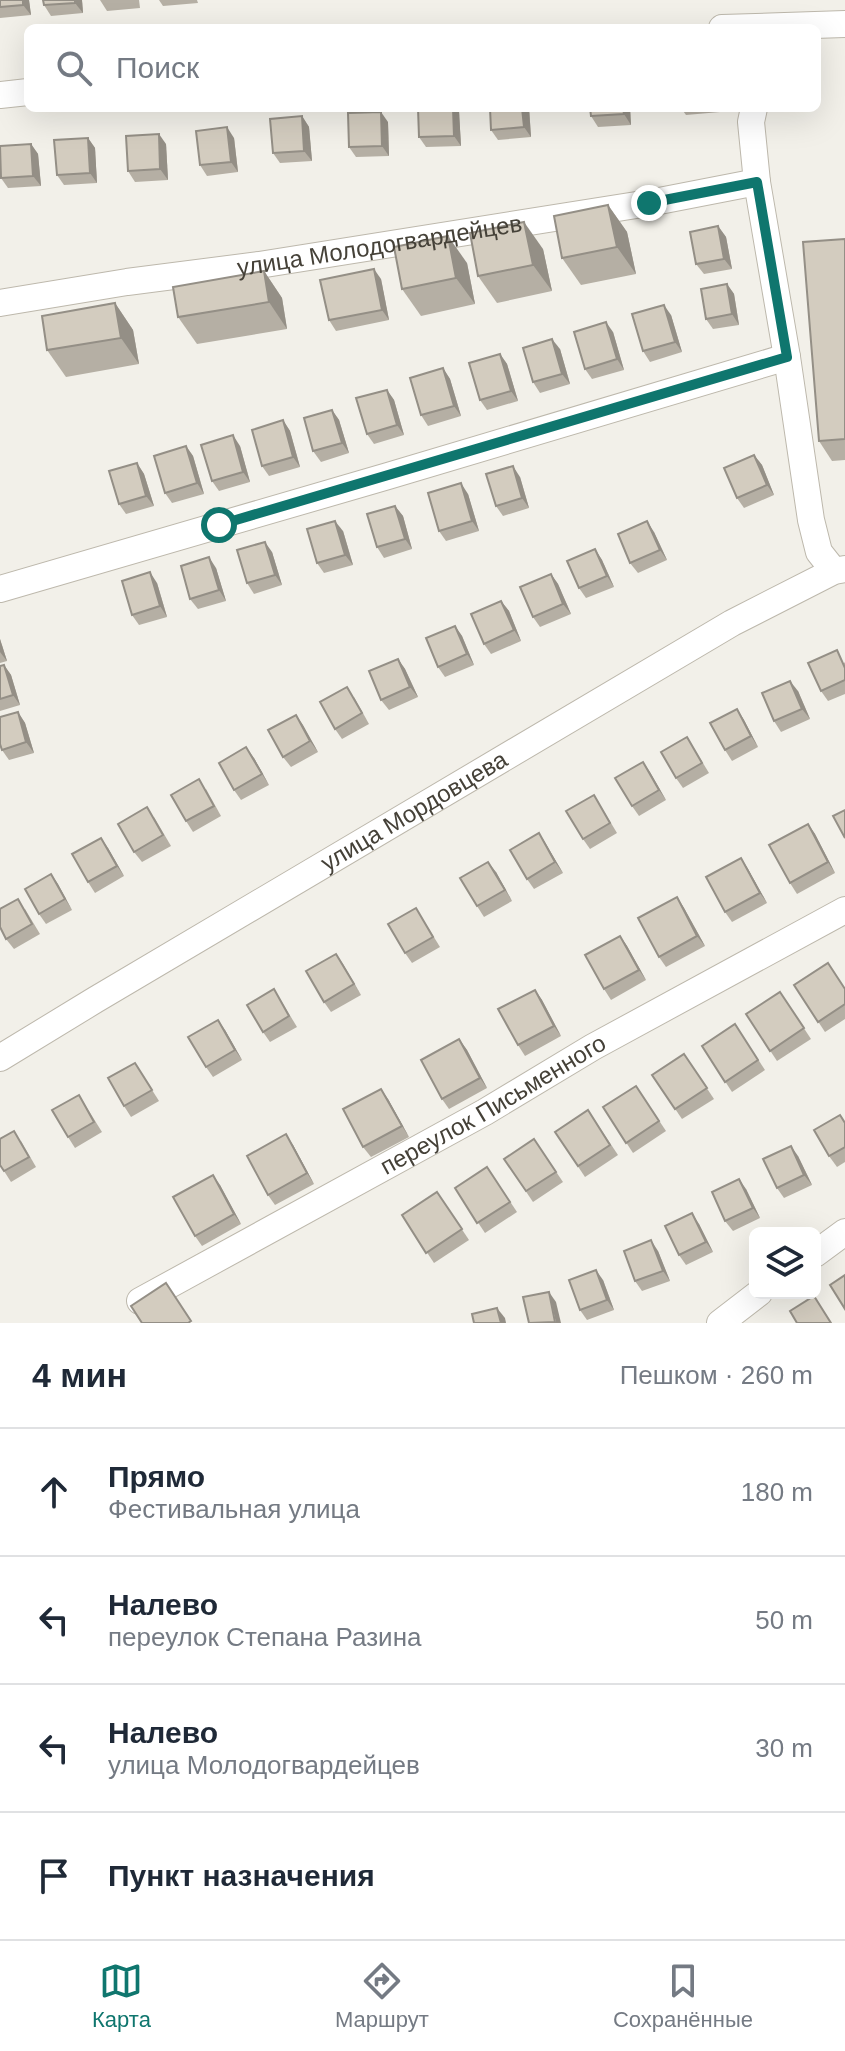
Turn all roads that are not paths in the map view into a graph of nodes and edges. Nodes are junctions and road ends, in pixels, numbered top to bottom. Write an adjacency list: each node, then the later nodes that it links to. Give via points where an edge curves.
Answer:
1 (844, 24): 2 (street); 3 (street)
2 (821, 25)
3 (821, 38)
4 (24, 92): 5 (street)
5 (0, 95)
6 (753, 112): 7 (street)
7 (757, 182): 8 (street, улица Молодогвардейцев); 9 (street)
8 (0, 303)
9 (787, 357): 10 (street, via 811,520 819,552); 11 (street)
10 (839, 570): 13 (street, улица Мордовцева, via 718,631)
11 (0, 589)
12 (845, 910): 16 (street, переулок Письменного)
13 (0, 1058)
14 (845, 1232): 15 (street)
15 (821, 1250)
16 (140, 1301)
17 (753, 1305): 18 (street)
18 (720, 1323)

